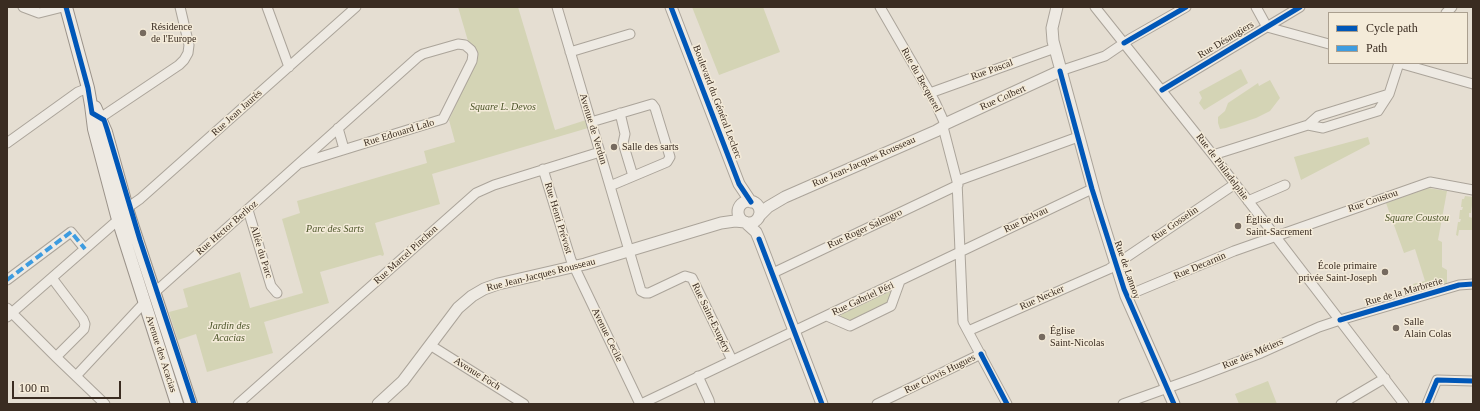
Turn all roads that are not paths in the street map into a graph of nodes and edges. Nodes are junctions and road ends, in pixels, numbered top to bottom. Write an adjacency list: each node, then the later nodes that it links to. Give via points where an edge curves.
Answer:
1 (24, 7): 2 (street, via 39,13)
2 (64, 7): 26 (main road)
3 (180, 7): 31 (street, via 189,45 184,60)
4 (267, 7): 23 (street)
5 (356, 7): 23 (street, Rue Jean Jaurès)
6 (557, 7): 20 (street, Avenue de Verdun)
7 (671, 7): 45 (street, Boulevard du Général Leclerc)
8 (881, 7): 28 (street, Rue du Becquerel)
9 (1058, 7): 18 (street, Rue de Lannoy, via 1052,31)
10 (1095, 7): 16 (street, Rue de Philadelphie)
11 (1186, 7): 16 (street)
12 (1256, 7): 14 (street)
13 (1300, 7): 14 (street, Rue Désaugiers)
14 (1267, 27): 17 (street); 27 (street, Rue Désaugiers)
15 (630, 34): 20 (street)
16 (1124, 43): 24 (street, via 1105,56); 27 (street, Rue de Philadelphie)
17 (1328, 44)
18 (1054, 48): 24 (street, Rue de Lannoy); 28 (street, Rue Pascal)
19 (472, 52): 35 (street, Rue Hector Berlioz, via 465,45 458,44 421,56); 38 (street, Rue Edouard Lalo, via 472,61 443,119)
20 (570, 52): 32 (street, Avenue de Verdun)
21 (1399, 64): 29 (street)
22 (1403, 64): 25 (street)
23 (289, 67): 56 (street, Rue Jean Jaurès)
24 (1060, 72): 33 (street, Rue Colbert); 36 (street, Rue de Lannoy)
25 (1473, 84)
26 (88, 88): 31 (main road); 37 (street, via 78,92); 56 (main road, via 94,129)
27 (1162, 90): 40 (street, Rue de Philadelphie)
28 (930, 93): 33 (street, Rue du Becquerel)
29 (1389, 94): 34 (street, via 1318,116); 34 (street, via 1378,111 1322,128)
30 (620, 113): 32 (street); 43 (street, via 625,134 623,143); 43 (street, via 650,104 654,106 670,157 667,162)
31 (100, 118): 56 (main road, via 106,132)
32 (591, 122): 39 (street, Avenue de Verdun)
33 (944, 125): 44 (street, Rue du Becquerel); 51 (street, Rue Jean-Jacques Rousseau)
34 (1308, 125): 40 (street)
35 (338, 128): 38 (street); 41 (street, Rue Hector Berlioz)
36 (1078, 137): 44 (street, Rue Roger Salengro); 49 (street, Rue de Lannoy)
37 (7, 143)
38 (348, 148): 41 (street, Rue Hector Berlioz)
39 (600, 152): 42 (street, Rue Marcel Pinchon); 48 (street, Avenue de Verdun)
40 (1213, 155): 46 (street, Rue de Philadelphie)
41 (301, 163): 55 (street, Rue Hector Berlioz)
42 (543, 169): 64 (street, Rue Henri Prévost); 91 (street, Rue Marcel Pinchon, via 476,192)
43 (633, 176): 48 (street)
44 (958, 183): 62 (street, Rue du Becquerel); 65 (street, Rue Roger Salengro)
45 (739, 184): 53 (street, Boulevard du Général Leclerc); 54 (street, Boulevard du Général Leclerc)
46 (1235, 184): 52 (street, Rue de Philadelphie); 63 (street, Rue Gosselin)
47 (1285, 185): 52 (street)
48 (610, 186): 61 (street, Avenue de Verdun)
49 (1092, 188): 62 (street, Rue Delvau); 63 (street, Rue de Lannoy)
50 (1473, 190): 59 (street, Rue Coustou, via 1430,182)
51 (785, 197): 53 (street, Rue Jean-Jacques Rousseau, via 759,203); 57 (street, Rue Jean-Jacques Rousseau)
52 (1248, 201): 59 (street, Rue de Philadelphie)
53 (752, 202): 54 (street, via 745,202); 57 (street, via 759,209)
54 (740, 206): 57 (street, via 739,217); 58 (street, Rue Jean-Jacques Rousseau)
55 (248, 210): 70 (street, Rue Hector Berlioz); 71 (street, Allée du Parc, via 271,286)
56 (122, 216): 60 (street, Rue Jean Jaurès); 70 (main road, Avenue des Acacias); 73 (main road, Avenue des Acacias)
57 (752, 220): 58 (street, Rue Jean-Jacques Rousseau, via 731,221); 65 (street)
58 (704, 228): 61 (street, Rue Jean-Jacques Rousseau)
59 (1275, 236): 72 (street, Rue Decarnin); 76 (street, Rue de Philadelphie)
60 (85, 249): 66 (street, Rue Jean Jaurès); 67 (street, via 71,232)
61 (629, 251): 64 (street, Rue Jean-Jacques Rousseau); 82 (street, Rue Saint-Exupéry, via 643,293 652,292 685,276 692,278)
62 (960, 252): 68 (street, Rue Gabriel Péri); 78 (street, Rue du Becquerel, via 963,322)
63 (1116, 265): 72 (street, Rue de Lannoy); 78 (street, Rue Necker)
64 (574, 266): 79 (street, Rue Jean-Jacques Rousseau, via 484,289 462,304); 94 (street, Avenue Cecile)
65 (773, 273): 77 (street)
66 (52, 278): 74 (street, Rue Jean Jaurès); 81 (street, via 85,324 84,329)
67 (7, 280)
68 (900, 281): 75 (street, Rue Gabriel Péri); 75 (street, Rue Gabriel Péri, via 891,306 850,326)
69 (1473, 284): 76 (street, Rue de la Marbrerie, via 1459,285)
70 (154, 293): 73 (main road, Avenue des Acacias); 90 (main road, Avenue des Acacias)
71 (277, 294)
72 (1126, 296): 87 (street, Rue de Lannoy)
73 (144, 303): 83 (street); 89 (main road, Avenue des Acacias)
74 (9, 313): 81 (street)
75 (827, 316): 77 (street, Rue Gabriel Péri)
76 (1340, 320): 85 (street, Rue de Philadelphie); 87 (street, Rue des Métiers)
77 (794, 331): 82 (street, Rue Gabriel Péri); 96 (street)
78 (968, 331): 80 (street)
79 (430, 345): 92 (street, Rue Jean-Jacques Rousseau, via 399,385); 93 (street, Avenue Foch)
80 (981, 354): 97 (street, Rue Clovis Hugues); 98 (street)
81 (56, 358): 83 (street)
82 (732, 360): 84 (street, Rue Gabriel Péri)
83 (76, 376): 88 (street)
84 (698, 376): 94 (street, Rue Gabriel Péri); 95 (street)
85 (1385, 378): 101 (street); 102 (street, Rue de Philadelphie)
86 (1473, 380): 103 (street, via 1437,380)
87 (1167, 388): 99 (street, Rue des Métiers); 100 (street, Rue de Lannoy)
88 (105, 404)
89 (177, 404)
90 (190, 404)
91 (238, 404)
92 (378, 404)
93 (524, 404)
94 (641, 404)
95 (710, 404)
96 (822, 404)
97 (877, 404)
98 (1008, 404)
99 (1123, 404)
100 (1174, 404)
101 (1341, 404)
102 (1404, 404)
103 (1427, 404)

